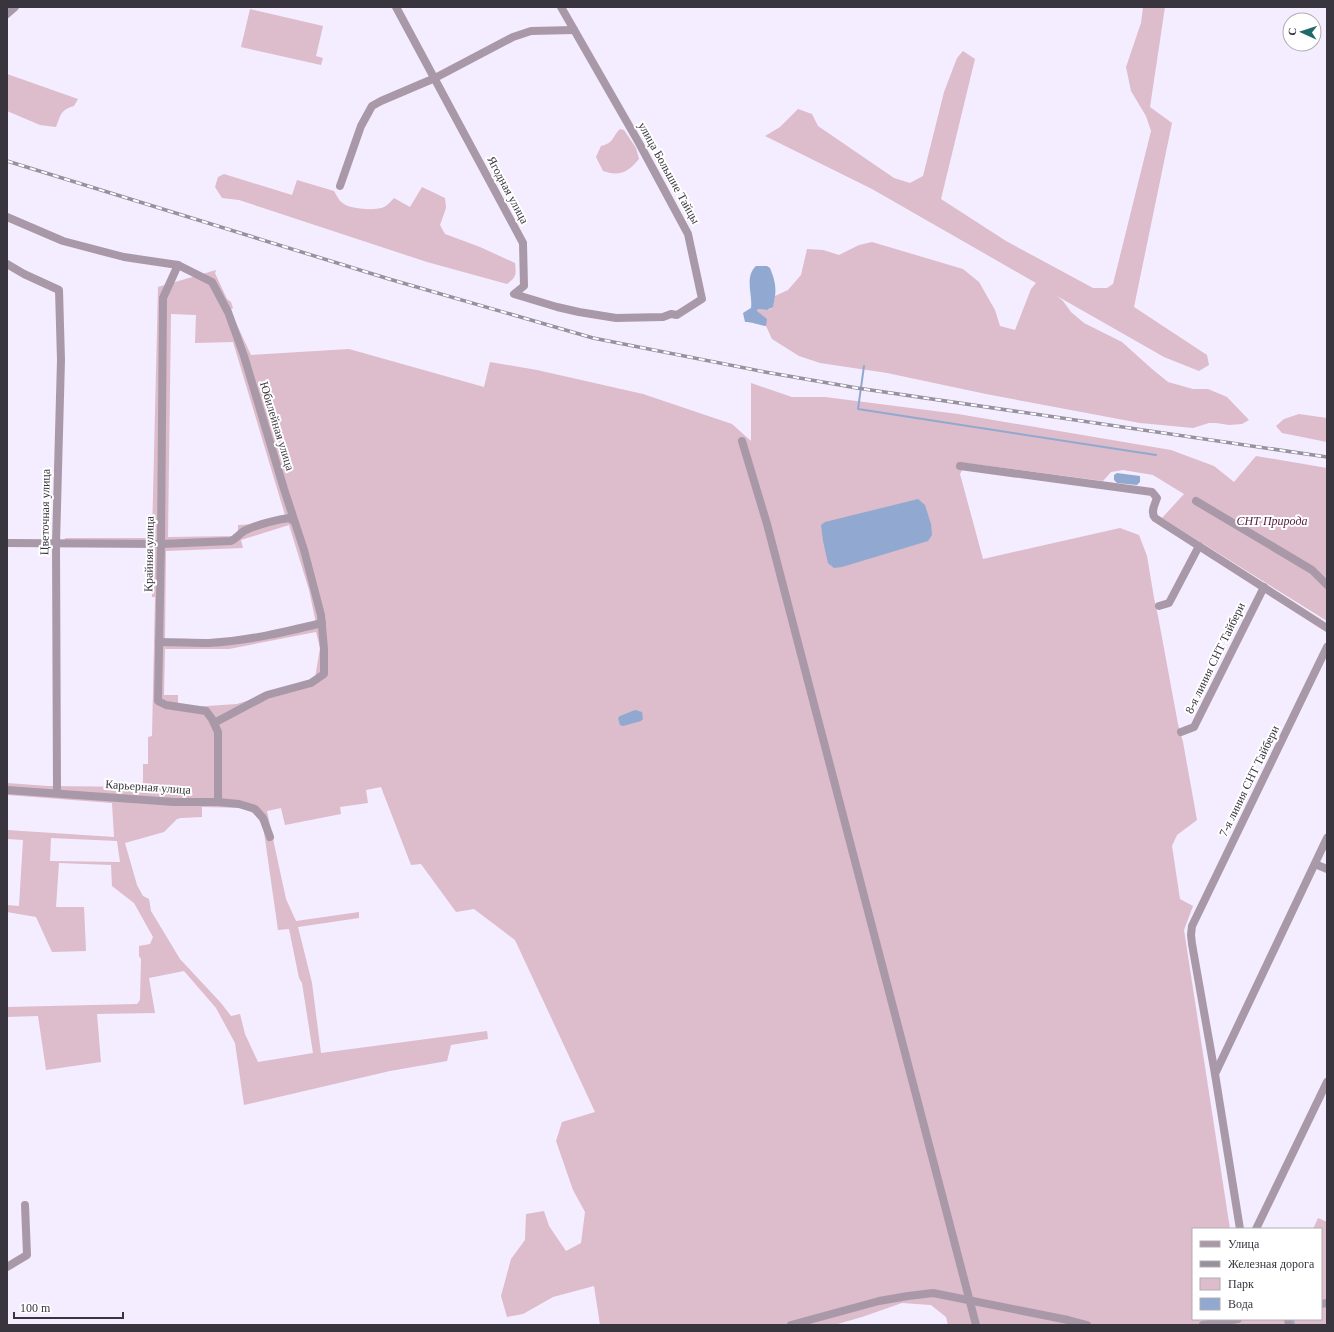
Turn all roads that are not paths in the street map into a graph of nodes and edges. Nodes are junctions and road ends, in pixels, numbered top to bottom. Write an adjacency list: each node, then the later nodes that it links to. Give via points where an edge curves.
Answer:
1 (15, 7): 4 (street)
2 (396, 7): 6 (street, Ягодная улица)
3 (562, 7): 5 (street, улица Большие Тайцы)
4 (7, 14)
5 (574, 30): 6 (street, via 531,31 513,37); 11 (street, улица Большие Тайцы, via 688,234 702,299 677,316 671,314 663,317)
6 (435, 78): 7 (street, via 372,106 361,126); 11 (street, Ягодная улица, via 523,243 524,286 514,294 557,307)
7 (340, 186)
8 (7, 217): 10 (street, Юбилейная улица, via 63,241 124,257)
9 (7, 264): 17 (street, Цветочная улица, via 59,290 61,360)
10 (178, 265): 15 (street, Юбилейная улица, via 212,282 228,312 244,356); 18 (street, Крайняя улица, via 163,298)
11 (616, 318)
12 (742, 441): 42 (street, via 767,524)
13 (960, 466): 19 (street, via 1152,492 1157,498 1153,516)
14 (1196, 501): 20 (street, via 1312,570)
15 (294, 521): 18 (street, via 289,518 274,520 245,530 231,540); 23 (street, Юбилейная улица)
16 (7, 543): 17 (street)
17 (56, 543): 18 (street); 30 (street, Цветочная улица)
18 (161, 544): 25 (street, Крайняя улица)
19 (1199, 546): 21 (street); 22 (street, via 1169,603)
20 (1327, 585)
21 (1264, 587): 24 (street); 28 (street, 8-я линия СНТ Тайбери, via 1194,727)
22 (1159, 606)
23 (322, 623): 25 (street, via 241,640); 27 (street, Юбилейная улица, via 324,674 311,682 267,695)
24 (1327, 628)
25 (160, 642): 27 (street, Крайняя улица, via 158,701 166,705 206,711)
26 (1327, 647): 36 (street, 7-я линия СНТ Тайбери, via 1192,926 1192,944)
27 (214, 723): 31 (street, via 218,732)
28 (1181, 732)
29 (7, 790): 30 (street, Карьерная улица)
30 (56, 793): 31 (street, Карьерная улица, via 174,802)
31 (218, 802): 32 (street, Карьерная улица, via 255,809 263,818)
32 (270, 836)
33 (1327, 838): 34 (street)
34 (1314, 864): 35 (street); 36 (street)
35 (1327, 869)
36 (1215, 1074): 39 (street)
37 (1327, 1082): 40 (street)
38 (25, 1205): 41 (street, via 27,1255)
39 (1240, 1228)
40 (1256, 1228)
41 (7, 1267)
42 (969, 1300): 44 (street, via 933,1293 908,1296 879,1301); 45 (street); 46 (street)
43 (1224, 1322): 47 (street)
44 (791, 1325)
45 (976, 1325)
46 (1087, 1325)
47 (1203, 1325)

